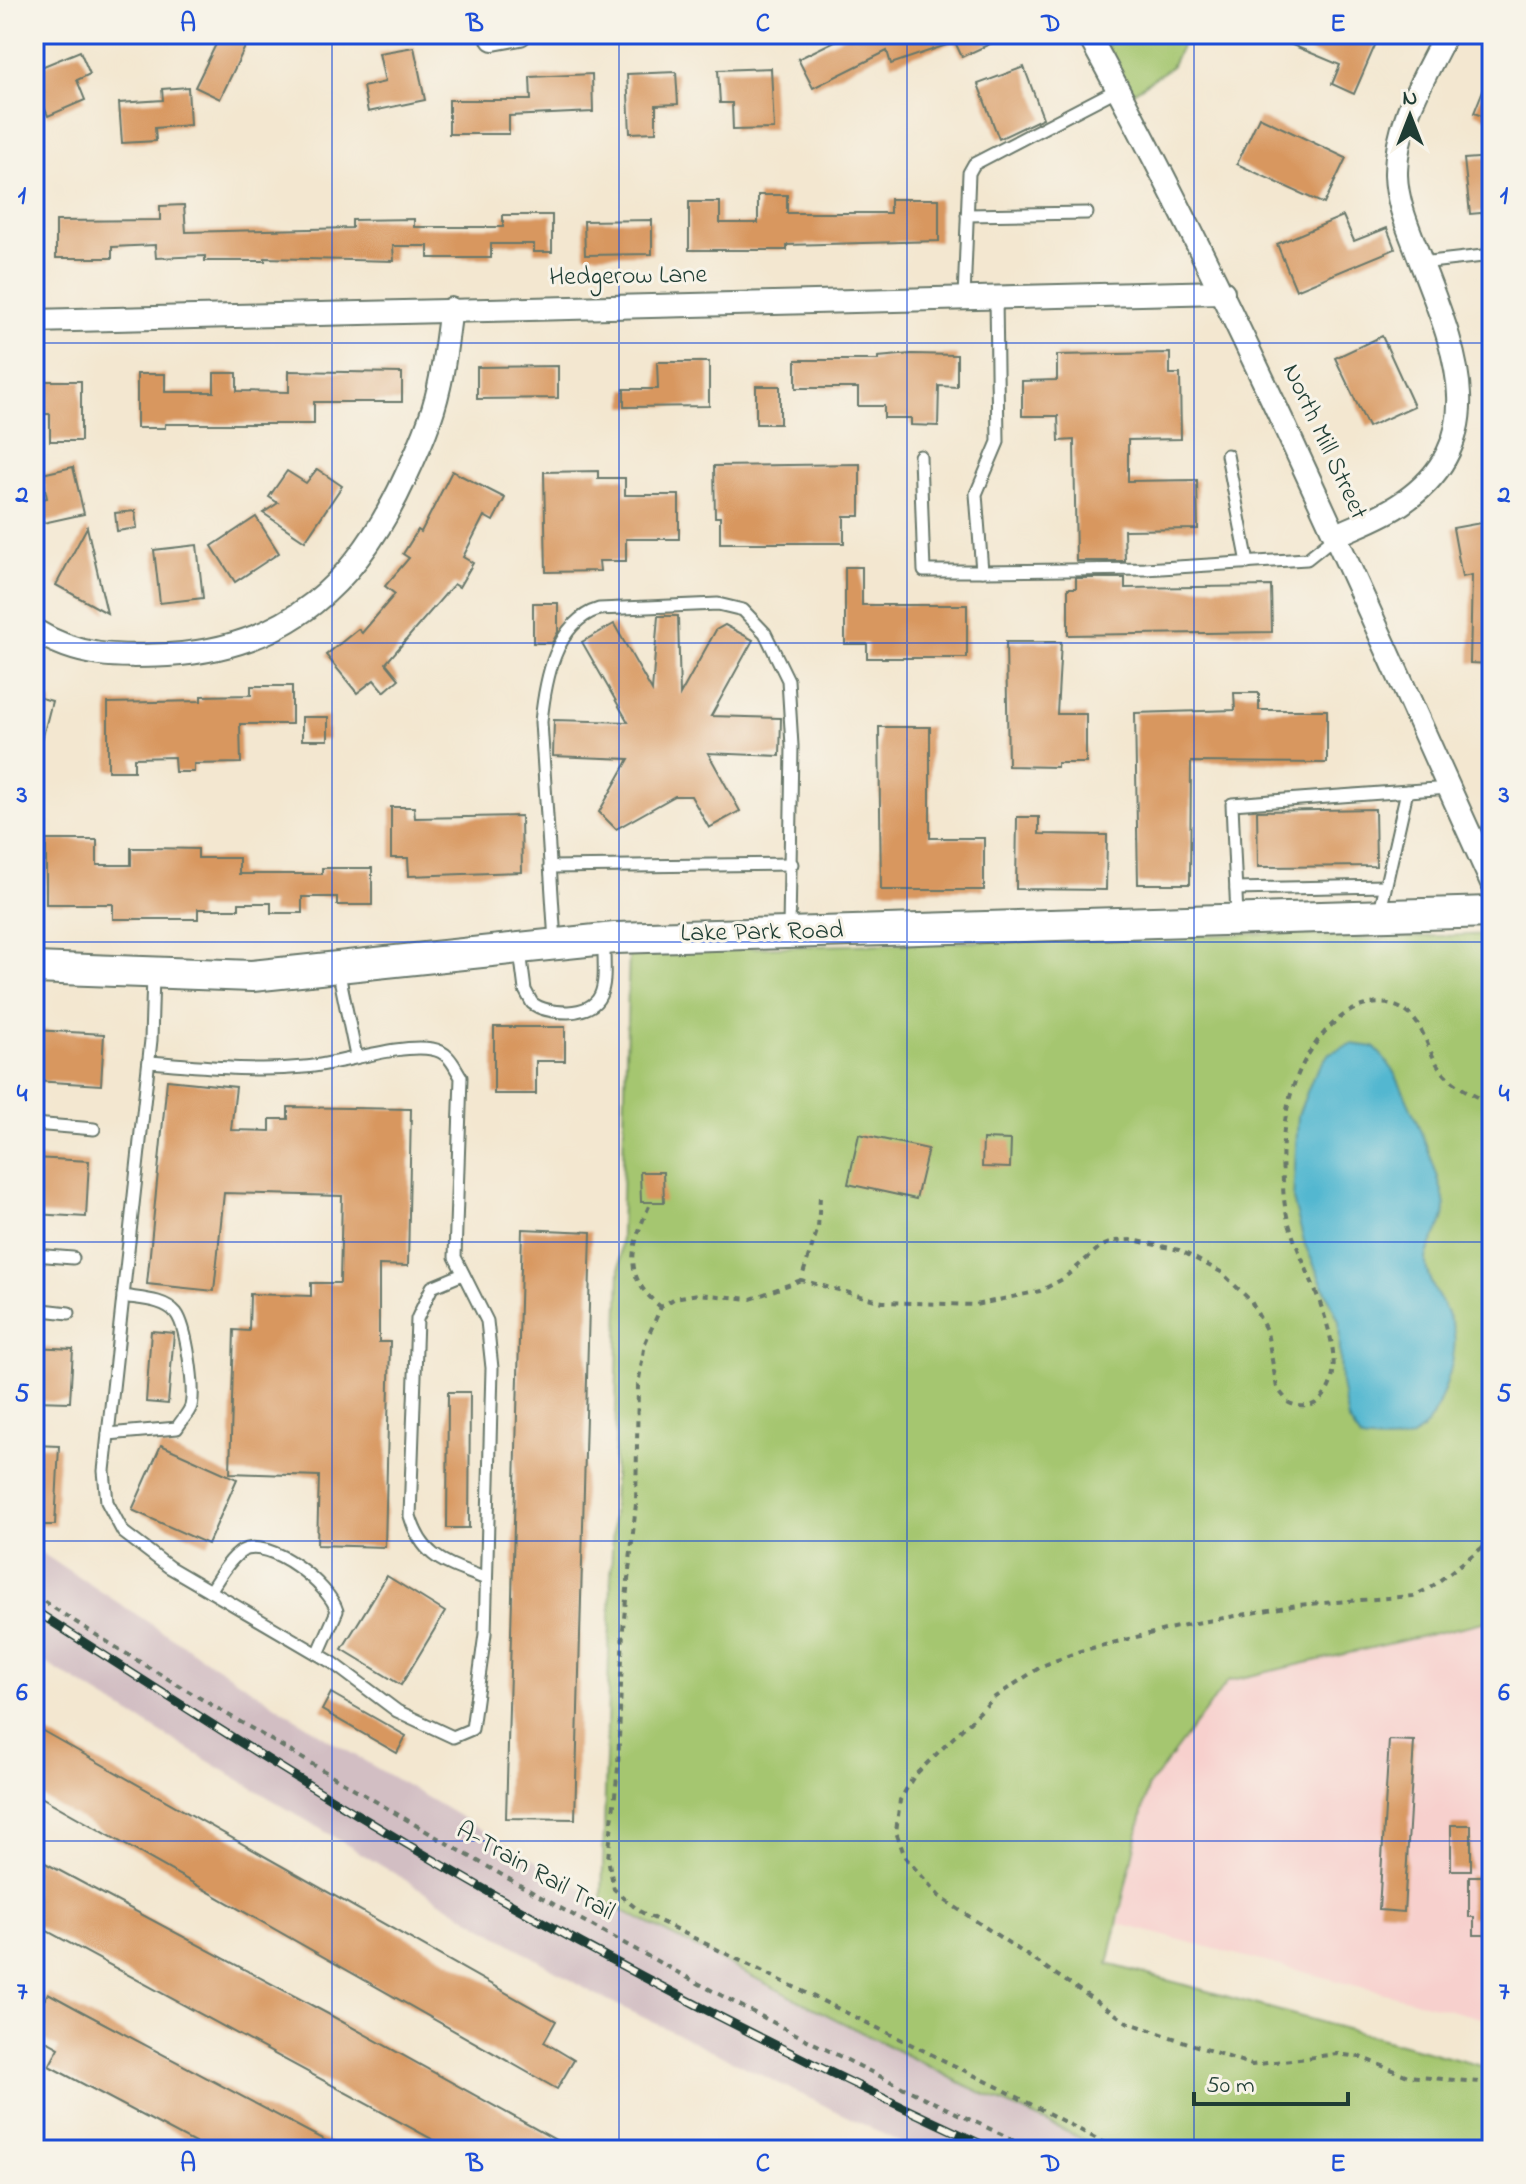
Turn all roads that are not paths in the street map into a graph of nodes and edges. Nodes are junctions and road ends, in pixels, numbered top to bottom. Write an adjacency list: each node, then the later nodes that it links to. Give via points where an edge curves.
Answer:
1 (520, 34): 4 (street)
2 (1088, 34): 5 (street, North Mill Street)
3 (1446, 34): 9 (street, via 1411,106 1398,150 1398,193)
4 (493, 39)
5 (1118, 89): 7 (lane, via 974,164); 10 (street, North Mill Street)
6 (1087, 213): 7 (lane)
7 (967, 215): 12 (lane)
8 (1492, 255): 9 (lane)
9 (1421, 263): 17 (street, via 1459,372 1460,404 1453,433 1439,465 1414,494)
10 (1223, 292): 11 (street, Hedgerow Lane); 17 (street, North Mill Street)
11 (996, 297): 12 (street, Hedgerow Lane); 19 (lane, via 998,442 976,494)
12 (964, 298): 13 (street, Hedgerow Lane)
13 (451, 309): 14 (street, Hedgerow Lane); 20 (street, via 436,399 390,510 353,568 310,609 255,639 198,653 86,653 60,646)
14 (34, 321)
15 (1227, 455): 18 (lane)
16 (920, 456): 19 (lane, via 924,571)
17 (1337, 535): 18 (lane, via 1307,559); 21 (street, North Mill Street)
18 (1248, 563): 19 (lane)
19 (982, 571)
20 (34, 630)
21 (1449, 788): 22 (lane); 25 (street, North Mill Street)
22 (1407, 791): 26 (lane); 27 (lane, via 1232,804)
23 (792, 864): 24 (lane); 24 (lane, via 788,680 765,633 743,610 718,604 599,609 582,614 564,638 545,686 541,722); 31 (lane)
24 (550, 867): 33 (lane)
25 (1492, 883)
26 (1385, 886): 27 (lane); 29 (lane)
27 (1236, 889): 30 (lane)
28 (1492, 912): 29 (main road, Lake Park Road)
29 (1378, 917): 30 (main road, Lake Park Road)
30 (1237, 921): 31 (main road, Lake Park Road)
31 (788, 933): 32 (main road, Lake Park Road)
32 (604, 939): 33 (main road, Lake Park Road); 34 (lane, via 603,989 586,1011 558,1012 532,1003)
33 (555, 942): 34 (main road, Lake Park Road)
34 (519, 947): 36 (main road, Lake Park Road)
35 (34, 968): 37 (main road, Lake Park Road)
36 (338, 969): 37 (main road, Lake Park Road, via 252,976); 38 (lane)
37 (153, 974): 39 (lane)
38 (356, 1056): 39 (lane, via 307,1067 245,1070); 44 (lane, via 430,1048 448,1054 461,1077 455,1257)
39 (149, 1062): 45 (lane)
40 (34, 1124): 41 (lane)
41 (94, 1129)
42 (34, 1255): 43 (lane)
43 (73, 1258)
44 (463, 1274): 49 (lane, via 487,1321 492,1368); 49 (lane, via 432,1287 417,1319 410,1516 417,1540 433,1557)
45 (123, 1296): 48 (lane); 48 (lane, via 160,1302 177,1313 191,1408 177,1428)
46 (34, 1309): 47 (lane)
47 (69, 1313)
48 (108, 1434): 50 (lane, via 107,1502 123,1532)
49 (486, 1579): 51 (lane, via 485,1634 472,1729 453,1737 397,1711)
50 (210, 1591): 51 (lane); 51 (lane, via 241,1552 256,1548 274,1554 333,1596 337,1611)
51 (318, 1654)

